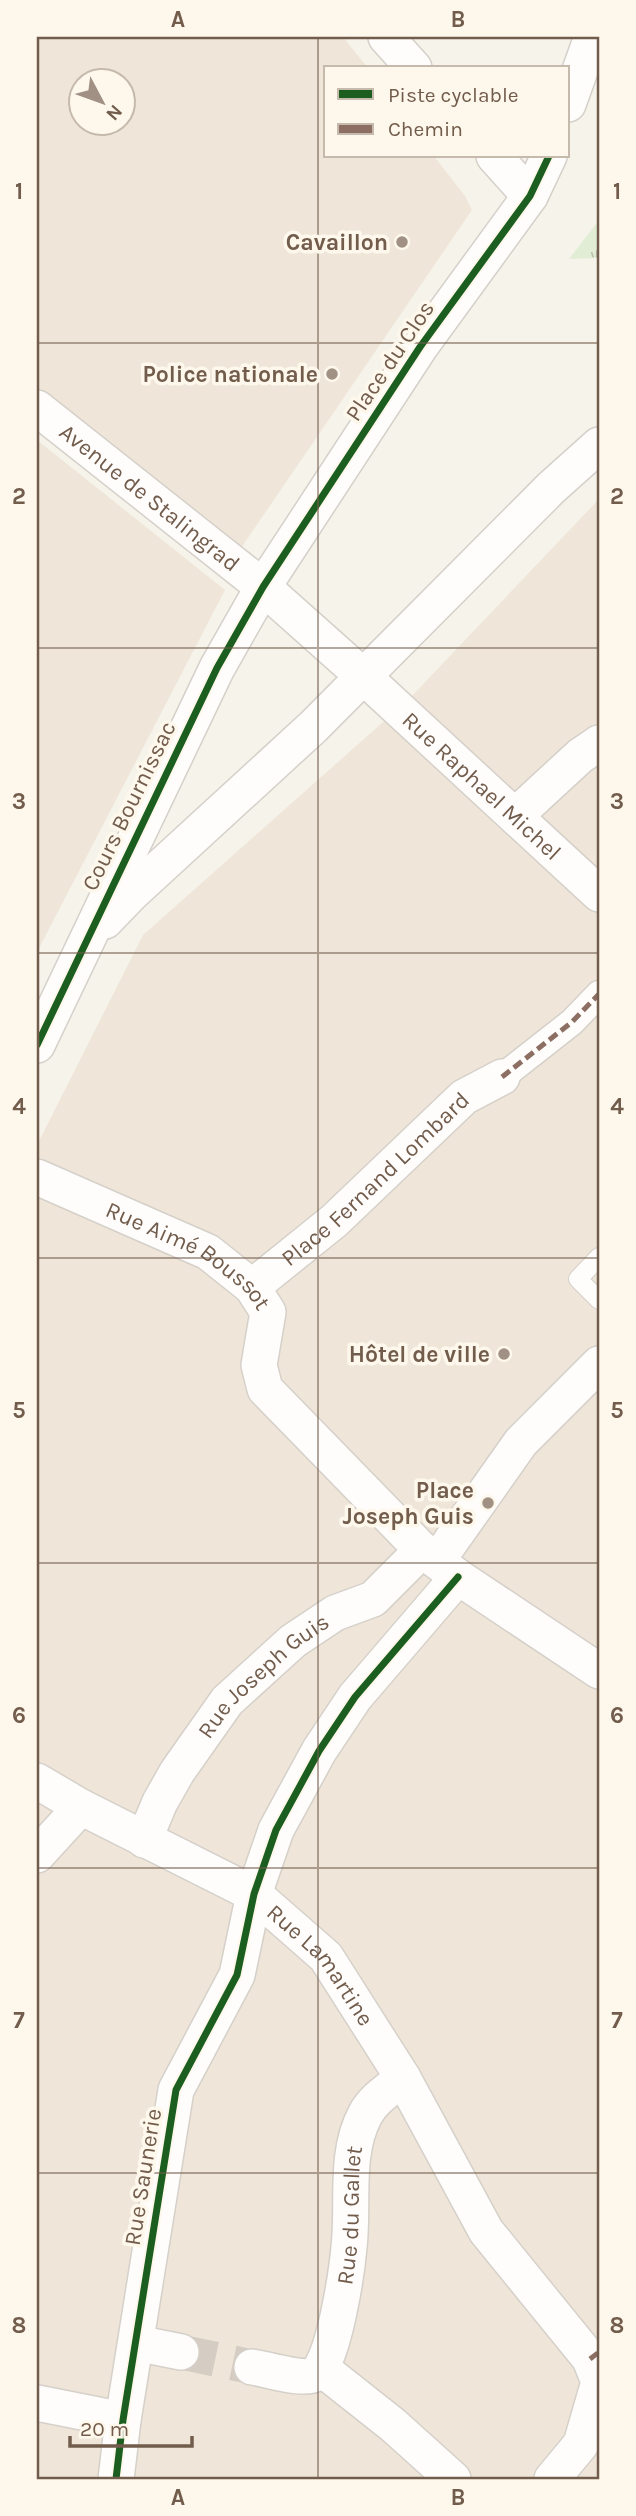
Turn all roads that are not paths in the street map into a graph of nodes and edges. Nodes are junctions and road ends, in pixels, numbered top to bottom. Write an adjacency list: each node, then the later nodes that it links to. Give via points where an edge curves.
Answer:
1 (386, 37): 3 (street)
2 (592, 37): 4 (street)
3 (412, 66)
4 (570, 98)
5 (496, 158): 7 (street)
6 (548, 158): 7 (street, Place du Clos)
7 (530, 196): 10 (street, Place du Clos, via 420,347)
8 (37, 408): 10 (street, Avenue de Stalingrad)
9 (599, 445): 11 (street)
10 (263, 587): 11 (street); 15 (street, Cours Bournissac, via 217,668)
11 (364, 677): 13 (street, Rue Raphael Michel); 15 (street, Cours Bournissac)
12 (599, 743): 13 (street)
13 (515, 816): 14 (street, Rue Raphael Michel)
14 (599, 894)
15 (86, 941): 17 (street, Cours Bournissac)
16 (599, 994): 18 (street, via 572,1022)
17 (37, 1045)
18 (502, 1077): 21 (street, Place Fernand Lombard, via 464,1097 334,1221)
19 (37, 1177): 21 (street, Rue Aimé Boussot, via 208,1252)
20 (599, 1257): 22 (lane, via 578,1279)
21 (252, 1287): 24 (street, Rue Aimé Boussot, via 268,1312 259,1365 265,1389)
22 (599, 1300)
23 (599, 1364): 24 (street, via 521,1442)
24 (439, 1563): 25 (street, Rue Joseph Guis); 26 (street, Rue Lamartine); 27 (street, Rue Aimé Boussot)
25 (373, 1599): 26 (street, via 399,1622); 30 (street, Rue Joseph Guis, via 335,1614 293,1641 227,1701 177,1772)
26 (399, 1644): 32 (street, Rue Lamartine, via 319,1751 276,1830)
27 (599, 1671)
28 (37, 1781): 29 (street)
29 (80, 1807): 30 (street); 31 (street)
30 (144, 1840): 32 (street)
31 (37, 1855)
32 (254, 1894): 33 (street, Rue Lamartine, via 326,1957); 34 (street, Rue Saunerie, via 236,1975 176,2090)
33 (403, 2078): 36 (street, Rue Lamartine, via 486,2231); 38 (street, Rue du Gallet, via 365,2115 354,2148 349,2247 331,2348)
34 (136, 2343): 35 (street); 40 (street, Rue Saunerie)
35 (181, 2352)
36 (595, 2356): 41 (street, via 599,2382)
37 (252, 2367): 38 (street, via 304,2377)
38 (321, 2368): 43 (street)
39 (37, 2403): 40 (street)
40 (123, 2420): 42 (street, Rue Saunerie)
41 (590, 2451): 44 (street)
42 (116, 2479)
43 (453, 2479)
44 (552, 2479)

